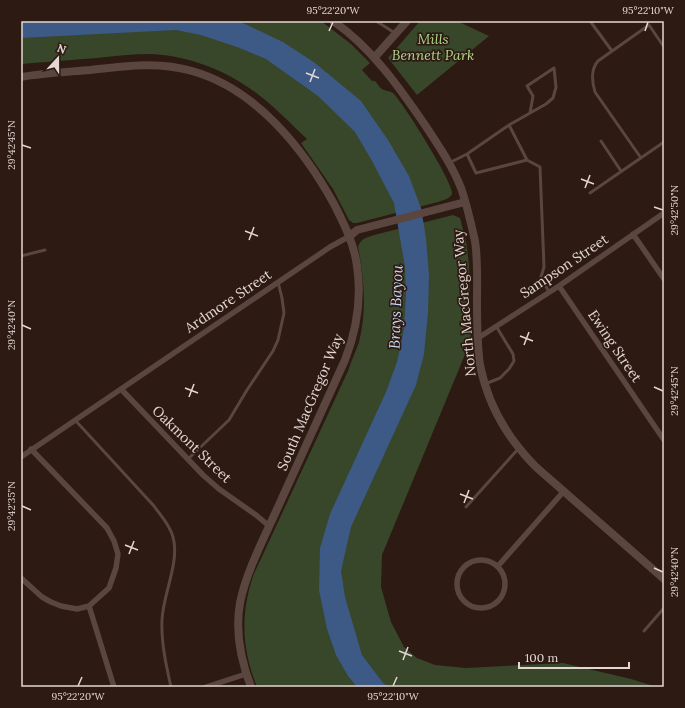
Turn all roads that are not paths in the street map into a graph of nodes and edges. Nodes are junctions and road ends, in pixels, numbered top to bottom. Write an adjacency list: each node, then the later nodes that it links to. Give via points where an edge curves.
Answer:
1 (333, 21): 8 (main road, North MacGregor Way)
2 (376, 21): 5 (lane)
3 (407, 21): 5 (main road)
4 (590, 21): 7 (lane)
5 (396, 34): 8 (main road)
6 (664, 47): 7 (lane, via 649,25)
7 (612, 52): 15 (lane, via 598,61 594,67 594,88)
8 (374, 58): 17 (main road, North MacGregor Way, via 400,88)
9 (21, 77): 23 (main road, South MacGregor Way, via 138,65 169,66 193,71 225,84 274,121 297,147 327,192)
10 (530, 113): 10 (lane, via 553,98 556,87 554,68 527,86 533,96); 11 (lane)
11 (509, 125): 14 (lane); 16 (lane)
12 (601, 142): 18 (lane)
13 (664, 142): 15 (lane)
14 (466, 154): 16 (lane, via 476,173); 17 (lane)
15 (641, 158): 18 (lane)
16 (527, 160): 29 (lane, via 540,167 544,267 541,277)
17 (449, 163): 20 (main road, North MacGregor Way)
18 (621, 172): 19 (lane)
19 (590, 193)
20 (465, 202): 23 (main road, Ardmore Street, via 357,230); 31 (main road, North MacGregor Way, via 475,242)
21 (664, 213): 22 (street, Sampson Street)
22 (633, 234): 26 (street); 28 (street, Sampson Street)
23 (350, 236): 27 (street, Ardmore Street); 42 (main road, South MacGregor Way, via 357,265 359,290 358,314 351,345)
24 (45, 250): 25 (lane)
25 (21, 256)
26 (664, 279)
27 (278, 282): 33 (street, Ardmore Street); 39 (lane, via 284,313 273,351 229,420)
28 (559, 286): 29 (street, Sampson Street); 35 (street, Ewing Street)
29 (549, 292): 30 (street, Sampson Street)
30 (496, 326): 31 (street, Sampson Street); 32 (lane, via 513,354 514,361 510,370 500,378)
31 (478, 338): 32 (main road, North MacGregor Way)
32 (485, 384): 36 (main road, North MacGregor Way, via 492,405)
33 (121, 389): 34 (street, Ardmore Street); 39 (street, Oakmont Street)
34 (75, 420): 37 (street, Ardmore Street); 51 (lane, via 164,518 173,538 175,553 162,621 165,658)
35 (664, 440)
36 (518, 449): 40 (main road, North MacGregor Way); 41 (lane)
37 (31, 450): 38 (street, Ardmore Street); 46 (street, via 107,528 114,541 118,554 109,588)
38 (21, 457)
39 (188, 459): 42 (street, Oakmont Street, via 219,489)
40 (564, 491): 43 (street); 45 (main road, North MacGregor Way)
41 (466, 507)
42 (269, 526): 49 (main road, South MacGregor Way, via 240,604 239,632)
43 (498, 566): 43 (street, via 484,560 476,560 463,568 457,582 460,596 465,602 479,608 487,608 500,600 506,587)
44 (21, 578): 46 (street, via 42,597 60,606 77,609)
45 (664, 579)
46 (89, 606): 50 (street)
47 (664, 608): 48 (lane)
48 (644, 631)
49 (246, 674): 52 (street); 53 (main road, South MacGregor Way)
50 (114, 687)
51 (171, 687)
52 (206, 687)
53 (251, 687)

